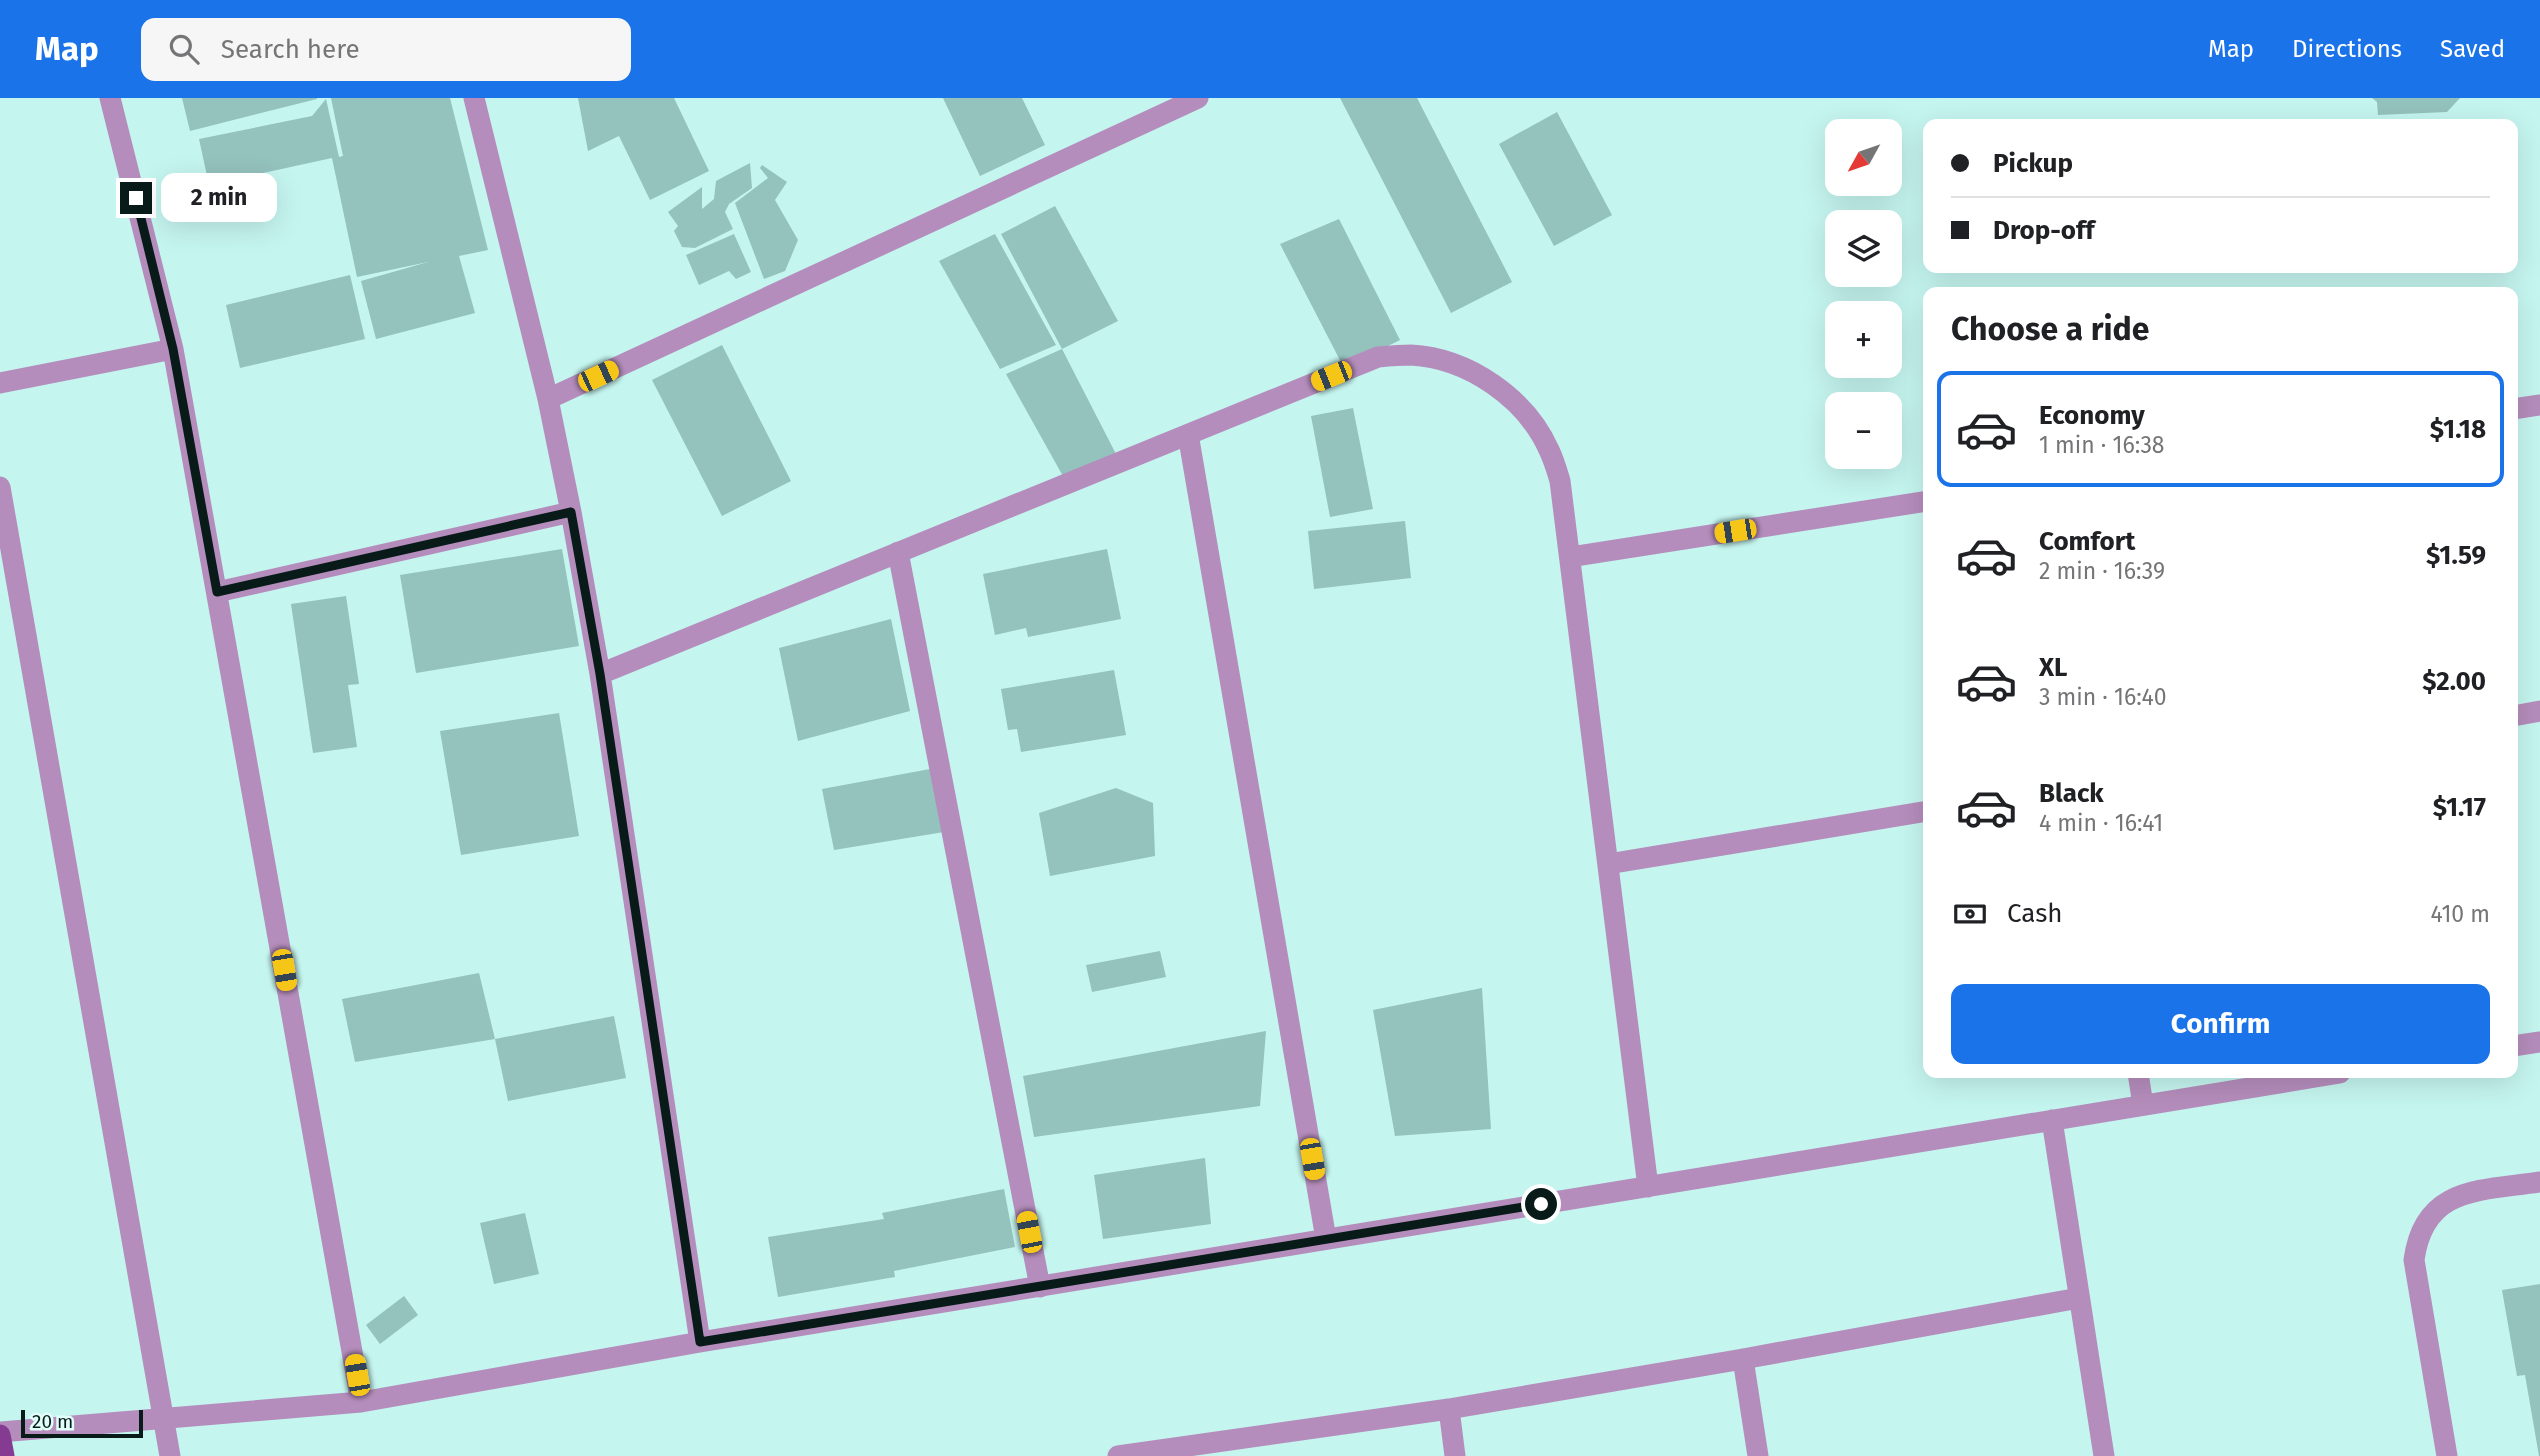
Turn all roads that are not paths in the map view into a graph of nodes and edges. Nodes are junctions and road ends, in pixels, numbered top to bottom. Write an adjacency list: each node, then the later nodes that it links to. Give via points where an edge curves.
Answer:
1 (110, 98): 4 (street)
2 (474, 98): 6 (street)
3 (1198, 98): 6 (street)
4 (173, 349): 5 (street); 15 (street)
5 (0, 383)
6 (548, 399): 12 (street)
7 (2540, 405): 8 (street)
8 (2518, 408)
9 (1188, 434): 13 (street); 14 (street, via 1378,356 1413,355 1447,362 1507,394 1531,419 1549,449 1560,481); 29 (street)
10 (0, 486): 36 (street)
11 (1923, 502): 14 (street)
12 (571, 512): 15 (street); 16 (street)
13 (898, 552): 16 (street); 30 (street)
14 (1570, 557): 20 (street)
15 (217, 592): 34 (street)
16 (600, 674): 32 (street)
17 (2540, 711): 18 (street)
18 (2518, 715)
19 (1923, 812): 20 (street)
20 (1608, 864): 28 (street)
21 (2540, 1042): 22 (street)
22 (2518, 1045)
23 (2139, 1078): 25 (street)
24 (2309, 1078): 25 (street)
25 (2143, 1105): 26 (street)
26 (2052, 1120): 28 (street); 31 (street)
27 (2540, 1182): 44 (street, via 2459,1195 2426,1221 2417,1240 2414,1260)
28 (1648, 1187): 29 (street)
29 (1326, 1240): 30 (street)
30 (1040, 1287): 32 (street)
31 (2079, 1298): 33 (street); 43 (street)
32 (700, 1342): 34 (street)
33 (1743, 1359): 35 (street); 42 (street)
34 (361, 1402): 36 (street)
35 (1449, 1409): 40 (street); 41 (street)
36 (163, 1417): 37 (street); 39 (street)
37 (0, 1433): 38 (main road)
38 (4, 1456)
39 (170, 1456)
40 (1118, 1456)
41 (1455, 1456)
42 (1758, 1456)
43 (2104, 1456)
44 (2447, 1456)

